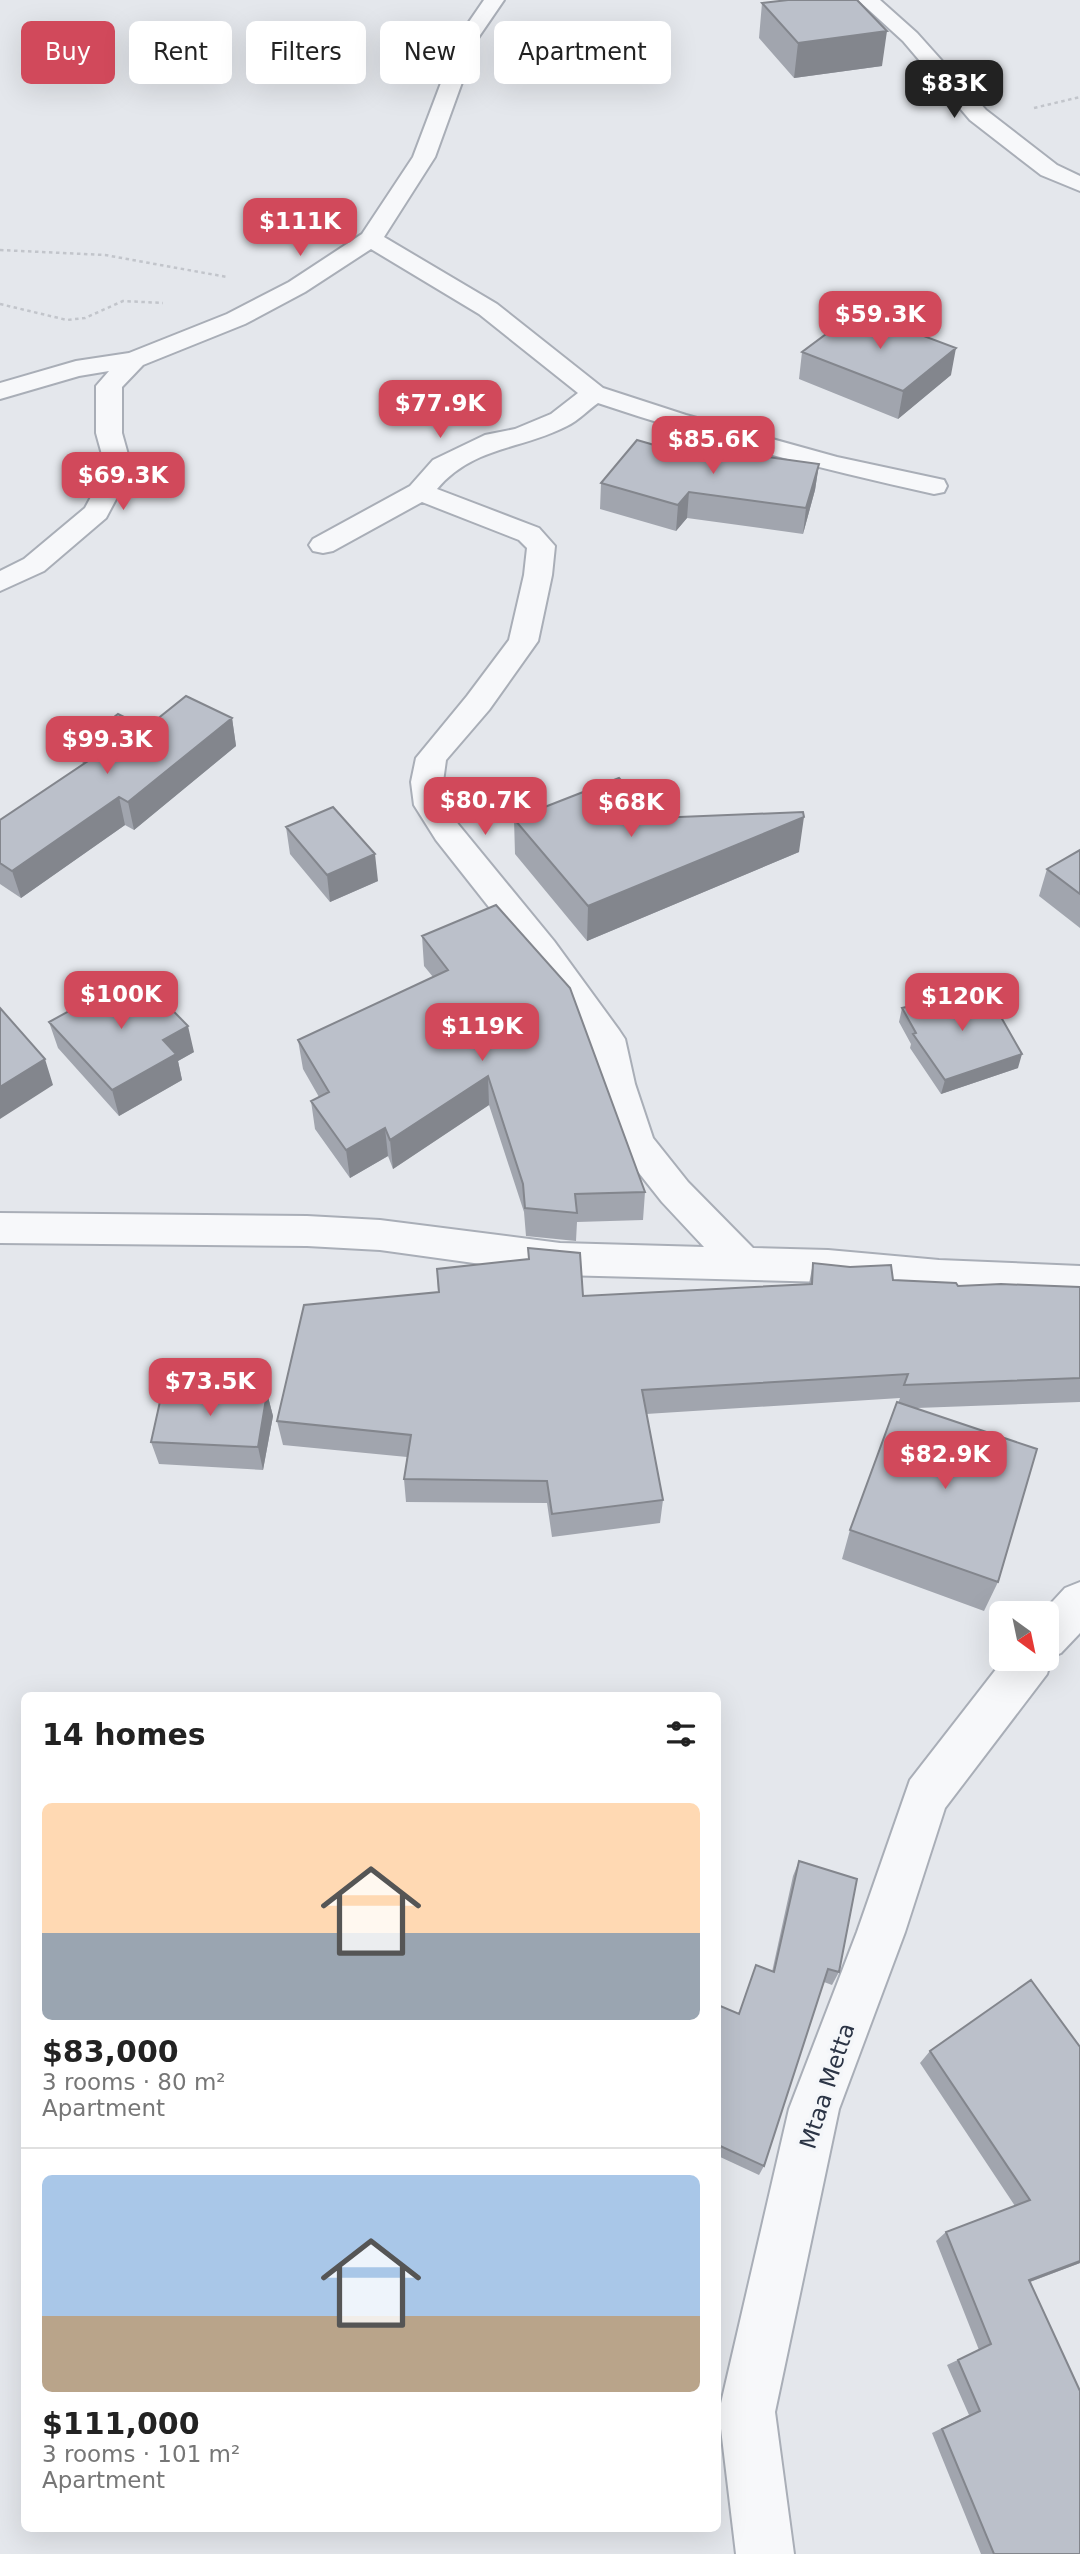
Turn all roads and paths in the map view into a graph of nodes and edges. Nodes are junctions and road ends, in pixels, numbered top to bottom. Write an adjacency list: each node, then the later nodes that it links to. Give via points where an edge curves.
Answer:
1 (494, 0): 4 (street, via 468,38 424,157)
2 (868, 0): 3 (street, via 910,37 978,115 1049,170)
3 (1080, 184)
4 (371, 239): 6 (street); 11 (street, via 488,309)
5 (0, 250): 6 (path, via 107,256)
6 (297, 287): 8 (street)
7 (0, 304): 8 (path, via 74,320 133,299)
8 (236, 320): 9 (street)
9 (134, 360): 10 (street, via 76,369); 15 (street, via 109,386 109,433 119,469 96,512 34,565)
10 (0, 391)
11 (594, 393): 12 (street, via 833,464); 13 (street, via 560,420 494,441 442,466)
12 (934, 486)
13 (420, 492): 14 (street); 17 (street, via 529,534 541,546 523,641 431,758 430,805 607,1039 637,1144 675,1192)
14 (323, 545)
15 (0, 582)
16 (0, 1228): 17 (street, via 307,1231 380,1235 560,1259)
17 (743, 1263): 18 (street)
18 (1080, 1282)
19 (1080, 1602): 20 (street)
20 (1059, 1625)
21 (1022, 1671): 22 (street, Mtaa Metta, via 926,1796 814,2109 747,2412)
22 (765, 2554)

